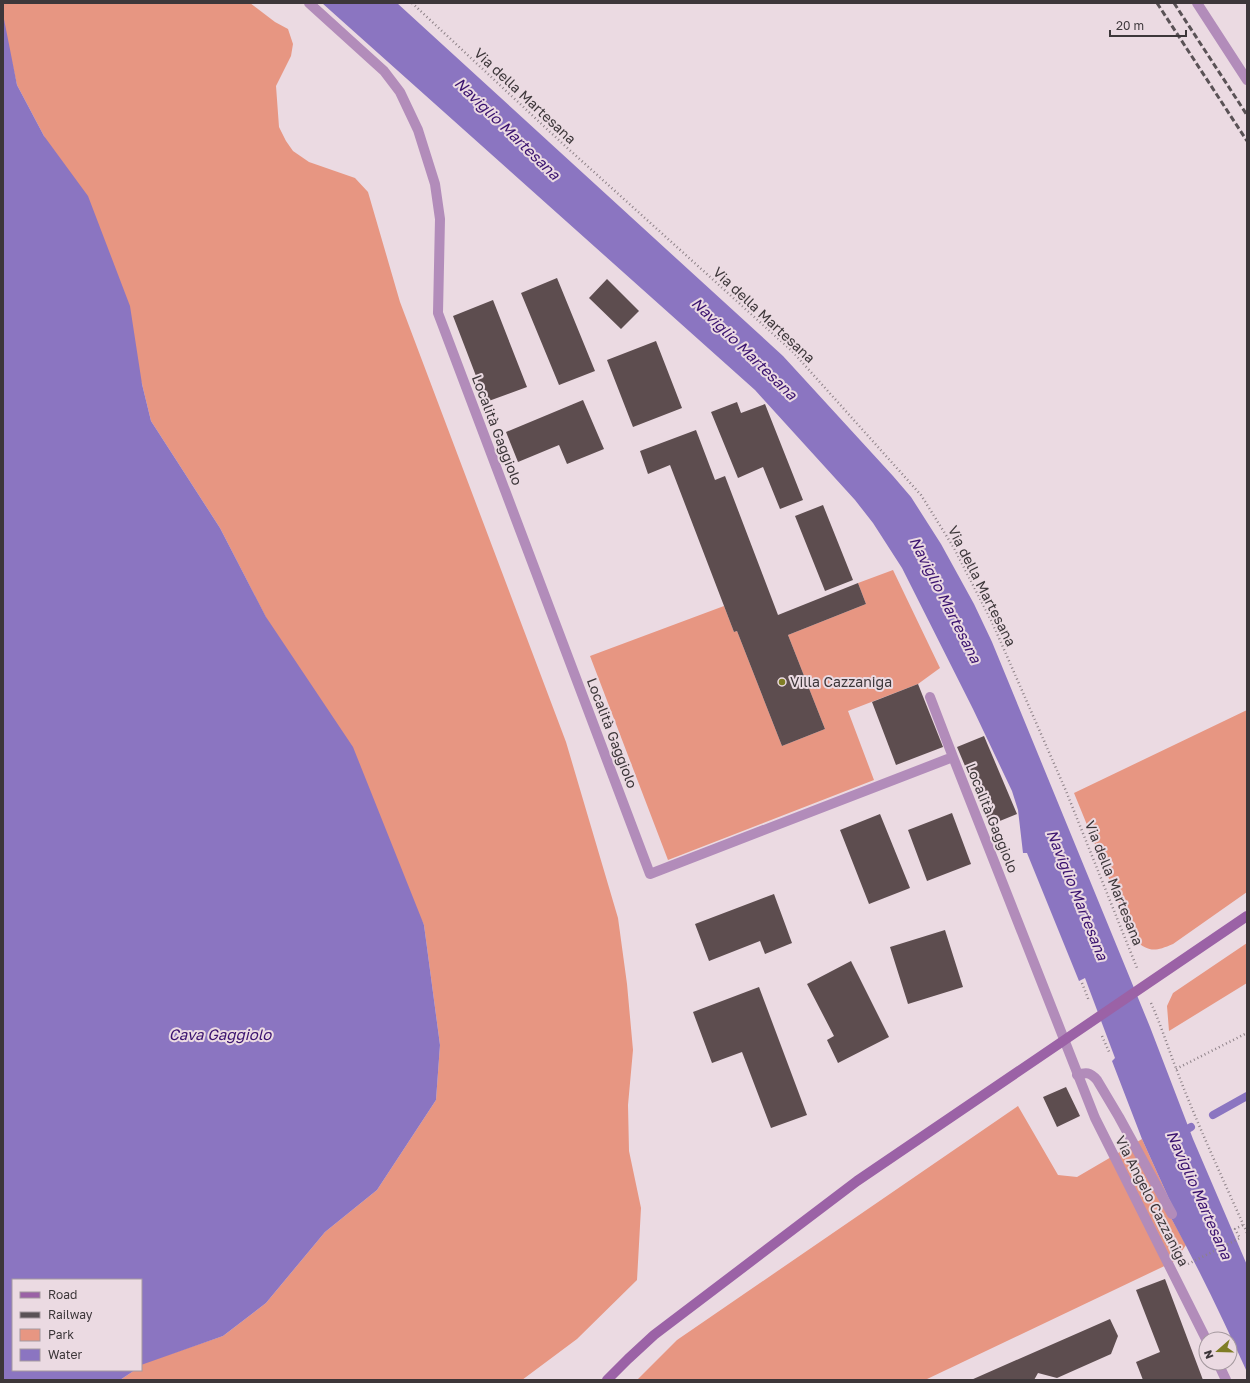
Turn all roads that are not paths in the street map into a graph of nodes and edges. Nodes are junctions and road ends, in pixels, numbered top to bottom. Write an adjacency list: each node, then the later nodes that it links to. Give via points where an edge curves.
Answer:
1 (309, 3): 5 (street, Località Gaggiolo, via 384,72 400,92 418,130 435,184 440,218 438,314 650,874)
2 (1197, 3): 3 (street)
3 (1247, 80)
4 (930, 697): 5 (street)
5 (953, 758): 7 (street, Località Gaggiolo)
6 (1247, 916): 10 (street, via 857,1181 658,1332)
7 (1077, 1075): 8 (street, via 1088,1072 1097,1080); 9 (street, Via Angelo Cazzaniga, via 1107,1144)
8 (1172, 1214)
9 (1202, 1331)
10 (607, 1380)

